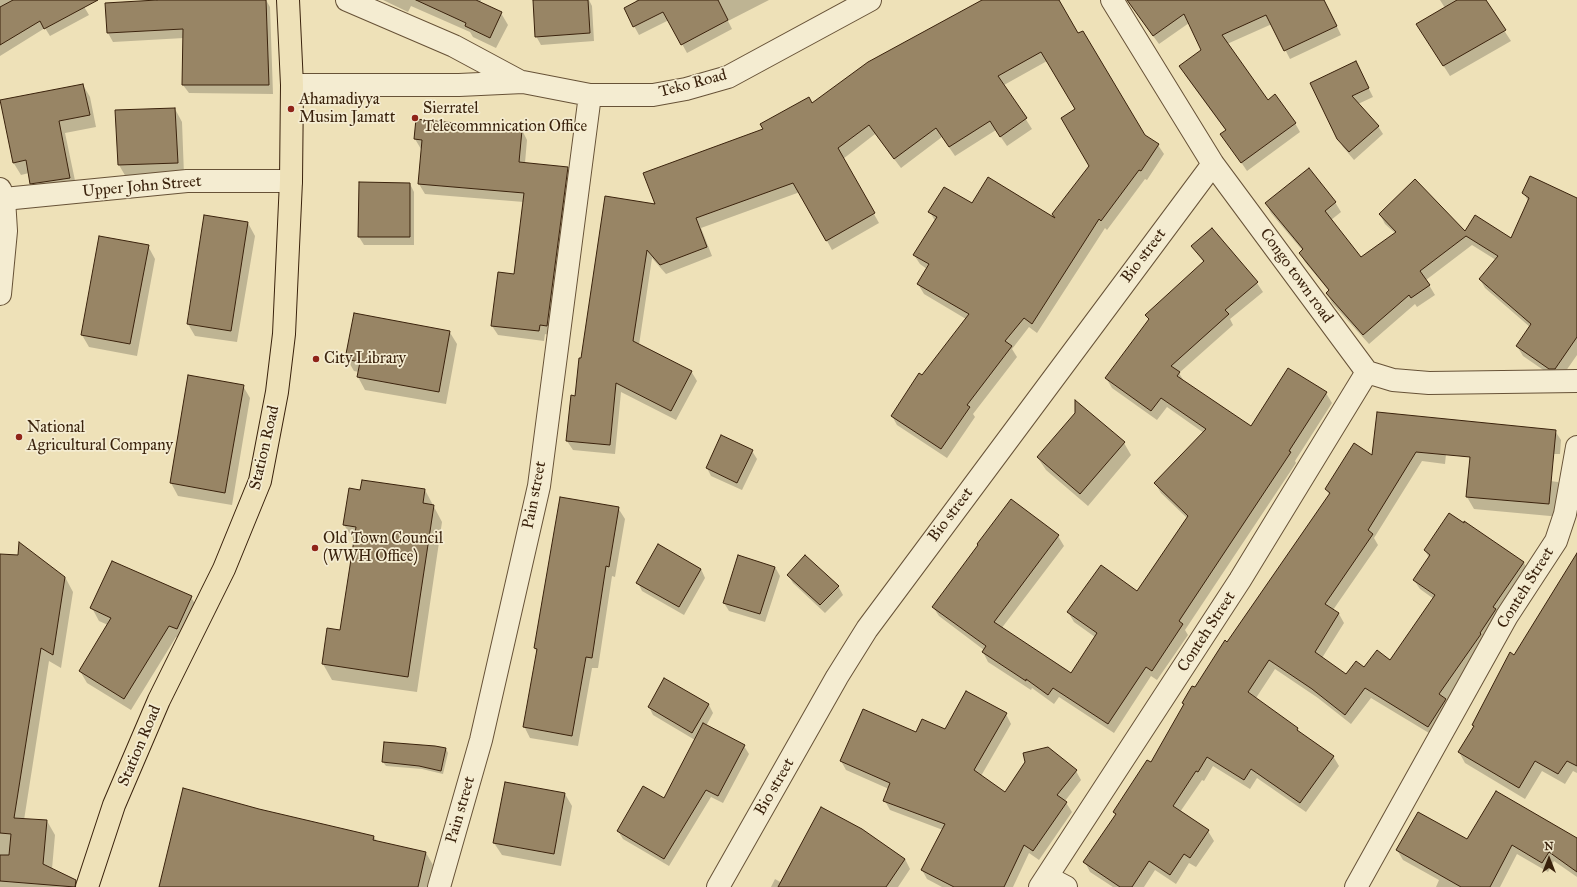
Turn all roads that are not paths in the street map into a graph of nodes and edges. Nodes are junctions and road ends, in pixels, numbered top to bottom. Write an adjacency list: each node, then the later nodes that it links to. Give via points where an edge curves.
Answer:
1 (288, 0): 6 (main road, Station Road)
2 (347, 0): 5 (street, Teko Road, via 454,46)
3 (870, 0): 7 (street, Teko Road, via 728,77 653,95)
4 (1112, 0): 8 (street, Congo town road)
5 (523, 82): 6 (street, Teko Road, via 459,85); 7 (street, Teko Road)
6 (292, 85): 9 (main road, Station Road)
7 (590, 95): 17 (street, Pain street, via 539,486 481,740)
8 (1213, 164): 12 (street, Congo town road); 18 (street, Bio street, via 867,629)
9 (291, 182): 10 (street, Upper John Street, via 188,181); 16 (main road, Station Road, via 284,334 277,392 260,481 224,569 159,700 114,805)
10 (2, 194): 11 (street, via 6,231)
11 (0, 294)
12 (1367, 372): 13 (street, via 1393,380 1430,383); 15 (street, Conteh Street, via 1240,580)
13 (1577, 381)
14 (1577, 447): 20 (street, Conteh Street, via 1565,514 1556,540 1507,616)
15 (1044, 882): 19 (street)
16 (87, 887)
17 (440, 887)
18 (718, 887)
19 (1066, 887)
20 (1356, 887)

